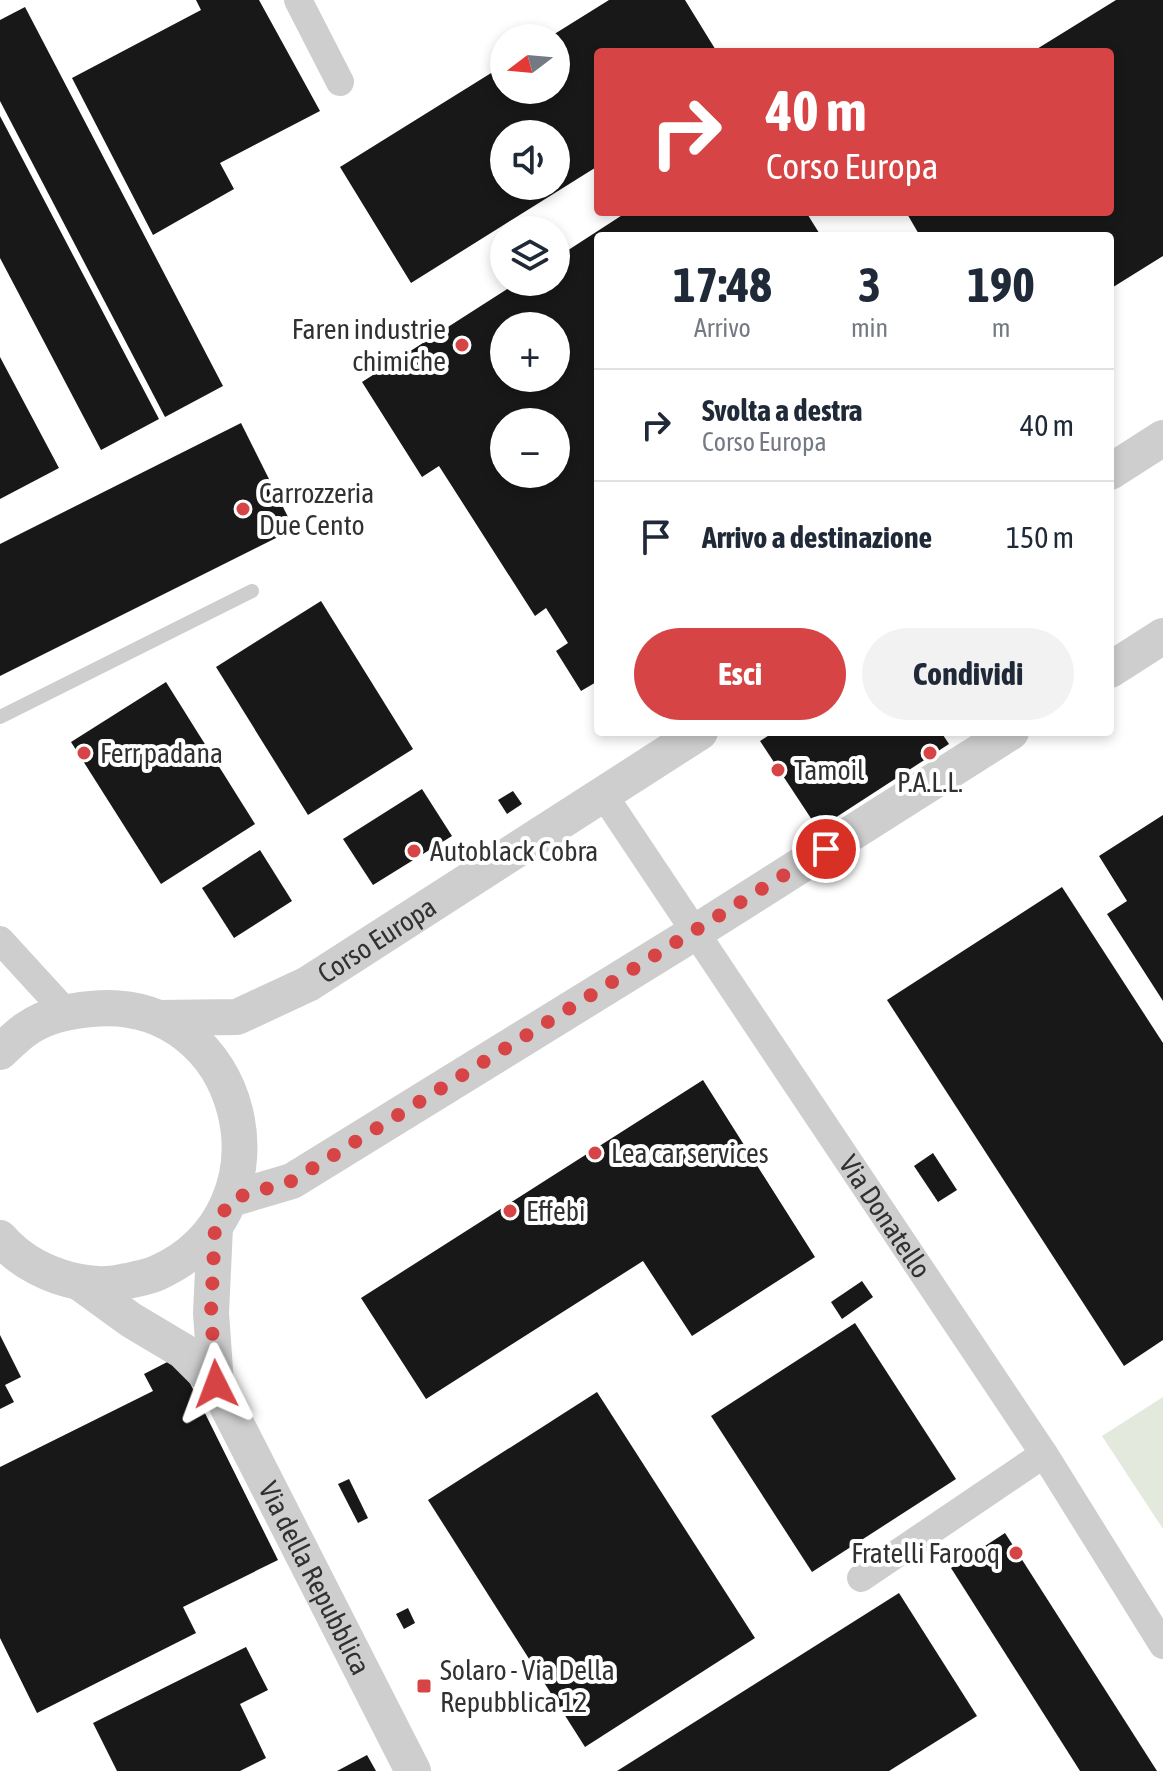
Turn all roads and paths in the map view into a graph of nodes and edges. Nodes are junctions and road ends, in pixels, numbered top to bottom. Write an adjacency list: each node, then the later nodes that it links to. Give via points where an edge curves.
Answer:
1 (298, 0): 2 (street)
2 (340, 82)
3 (1163, 438): 4 (street)
4 (1114, 469)
5 (252, 591): 8 (lane)
6 (1163, 636): 7 (street)
7 (1114, 667)
8 (0, 717)
9 (694, 736): 11 (street, Corso Europa)
10 (1005, 736): 12 (street)
11 (603, 794): 12 (street, Via Donatello); 15 (street, Corso Europa, via 308,984 237,1017)
12 (694, 933): 17 (street, via 292,1181); 21 (street, Via Donatello)
13 (0, 940): 14 (street)
14 (65, 1011): 15 (street, via 112,1006); 16 (street, via 28,1028)
15 (159, 1018): 17 (street, Via della Repubblica, via 195,1041 222,1074 237,1114 240,1157)
16 (0, 1052)
17 (223, 1213): 19 (street, via 188,1255 155,1274 118,1284); 20 (street, Via della Repubblica, via 211,1313)
18 (0, 1238): 19 (street, via 44,1272)
19 (80, 1283): 20 (street, Via della Repubblica, via 183,1351)
20 (216, 1384): 24 (street, Via della Repubblica)
21 (1044, 1454): 22 (street); 23 (street, Via Donatello)
22 (861, 1578)
23 (1163, 1645)
24 (413, 1771)

